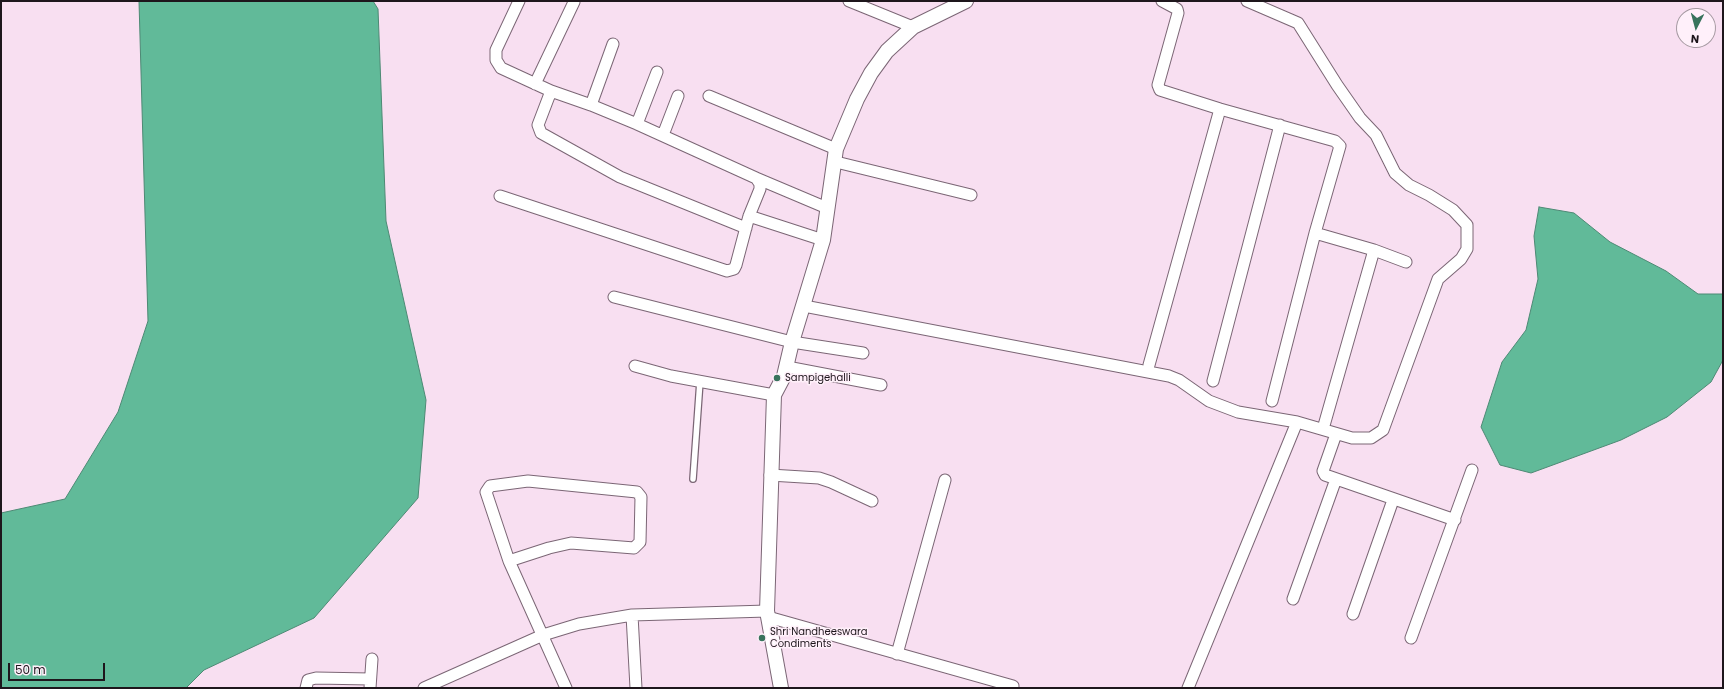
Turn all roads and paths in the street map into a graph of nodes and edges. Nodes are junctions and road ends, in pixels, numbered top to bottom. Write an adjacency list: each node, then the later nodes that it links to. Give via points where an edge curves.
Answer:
1 (519, 1): 10 (street, via 496,50 496,60 501,68)
2 (849, 1): 7 (street)
3 (966, 1): 7 (street)
4 (1162, 1): 15 (street, via 1177,9 1178,13 1158,85 1160,90)
5 (1247, 1): 44 (street, via 1298,24 1360,118 1376,135 1396,173 1409,185 1453,210 1467,225 1467,249 1461,259 1438,279 1383,430 1371,438 1352,438)
6 (574, 2): 10 (street)
7 (913, 27): 19 (street, via 887,51 871,73 857,99)
8 (613, 44): 14 (street)
9 (657, 72): 16 (street)
10 (535, 84): 11 (street)
11 (552, 91): 14 (street); 25 (street, via 538,125 541,133 620,177)
12 (678, 96): 18 (street)
13 (709, 96): 19 (street)
14 (591, 105): 16 (street)
15 (1220, 109): 17 (street); 34 (street)
16 (637, 124): 18 (street)
17 (1280, 125): 26 (street, via 1335,141 1340,146); 38 (street)
18 (663, 135): 20 (street)
19 (836, 156): 21 (street); 23 (street)
20 (756, 178): 23 (street); 24 (street, via 760,189)
21 (971, 195)
22 (500, 196): 25 (street, via 727,271 734,269)
23 (827, 208): 27 (street)
24 (749, 216): 25 (street); 27 (street)
25 (746, 228)
26 (1315, 233): 28 (street); 41 (street)
27 (823, 240): 31 (street)
28 (1374, 250): 29 (street); 43 (street)
29 (1406, 262)
30 (614, 296): 32 (street)
31 (804, 306): 32 (street); 42 (street, via 1169,376 1209,401 1224,407 1249,415)
32 (792, 342): 33 (street); 36 (street)
33 (862, 353)
34 (1149, 365)
35 (635, 366): 37 (street)
36 (787, 367): 39 (street); 40 (street)
37 (700, 381): 40 (street); 47 (lane)
38 (1213, 381)
39 (881, 385)
40 (774, 395): 46 (street)
41 (1272, 401)
42 (1297, 422): 43 (street); 69 (street)
43 (1323, 429): 44 (street)
44 (1336, 434): 48 (street, via 1322,471)
45 (1472, 470): 52 (street)
46 (770, 476): 51 (street, via 819,478); 55 (street)
47 (693, 479)
48 (1336, 479): 50 (street); 54 (street)
49 (945, 480): 60 (street)
50 (1392, 500): 52 (street); 56 (street)
51 (872, 502)
52 (1455, 520): 59 (street)
53 (509, 561): 53 (street, via 571,543 634,548 640,542 641,497 637,492 528,481 490,486 486,492); 58 (street)
54 (1293, 598)
55 (767, 614): 57 (street); 60 (street); 68 (street)
56 (1353, 614)
57 (632, 615): 58 (street, via 579,624); 67 (street)
58 (543, 635): 65 (street); 66 (street)
59 (1411, 638)
60 (897, 654): 63 (street)
61 (372, 659): 62 (street)
62 (370, 683): 64 (street, via 316,678 308,680)
63 (1013, 686)
64 (306, 688)
65 (424, 688)
66 (566, 688)
67 (636, 688)
68 (781, 688)
69 (1188, 688)

